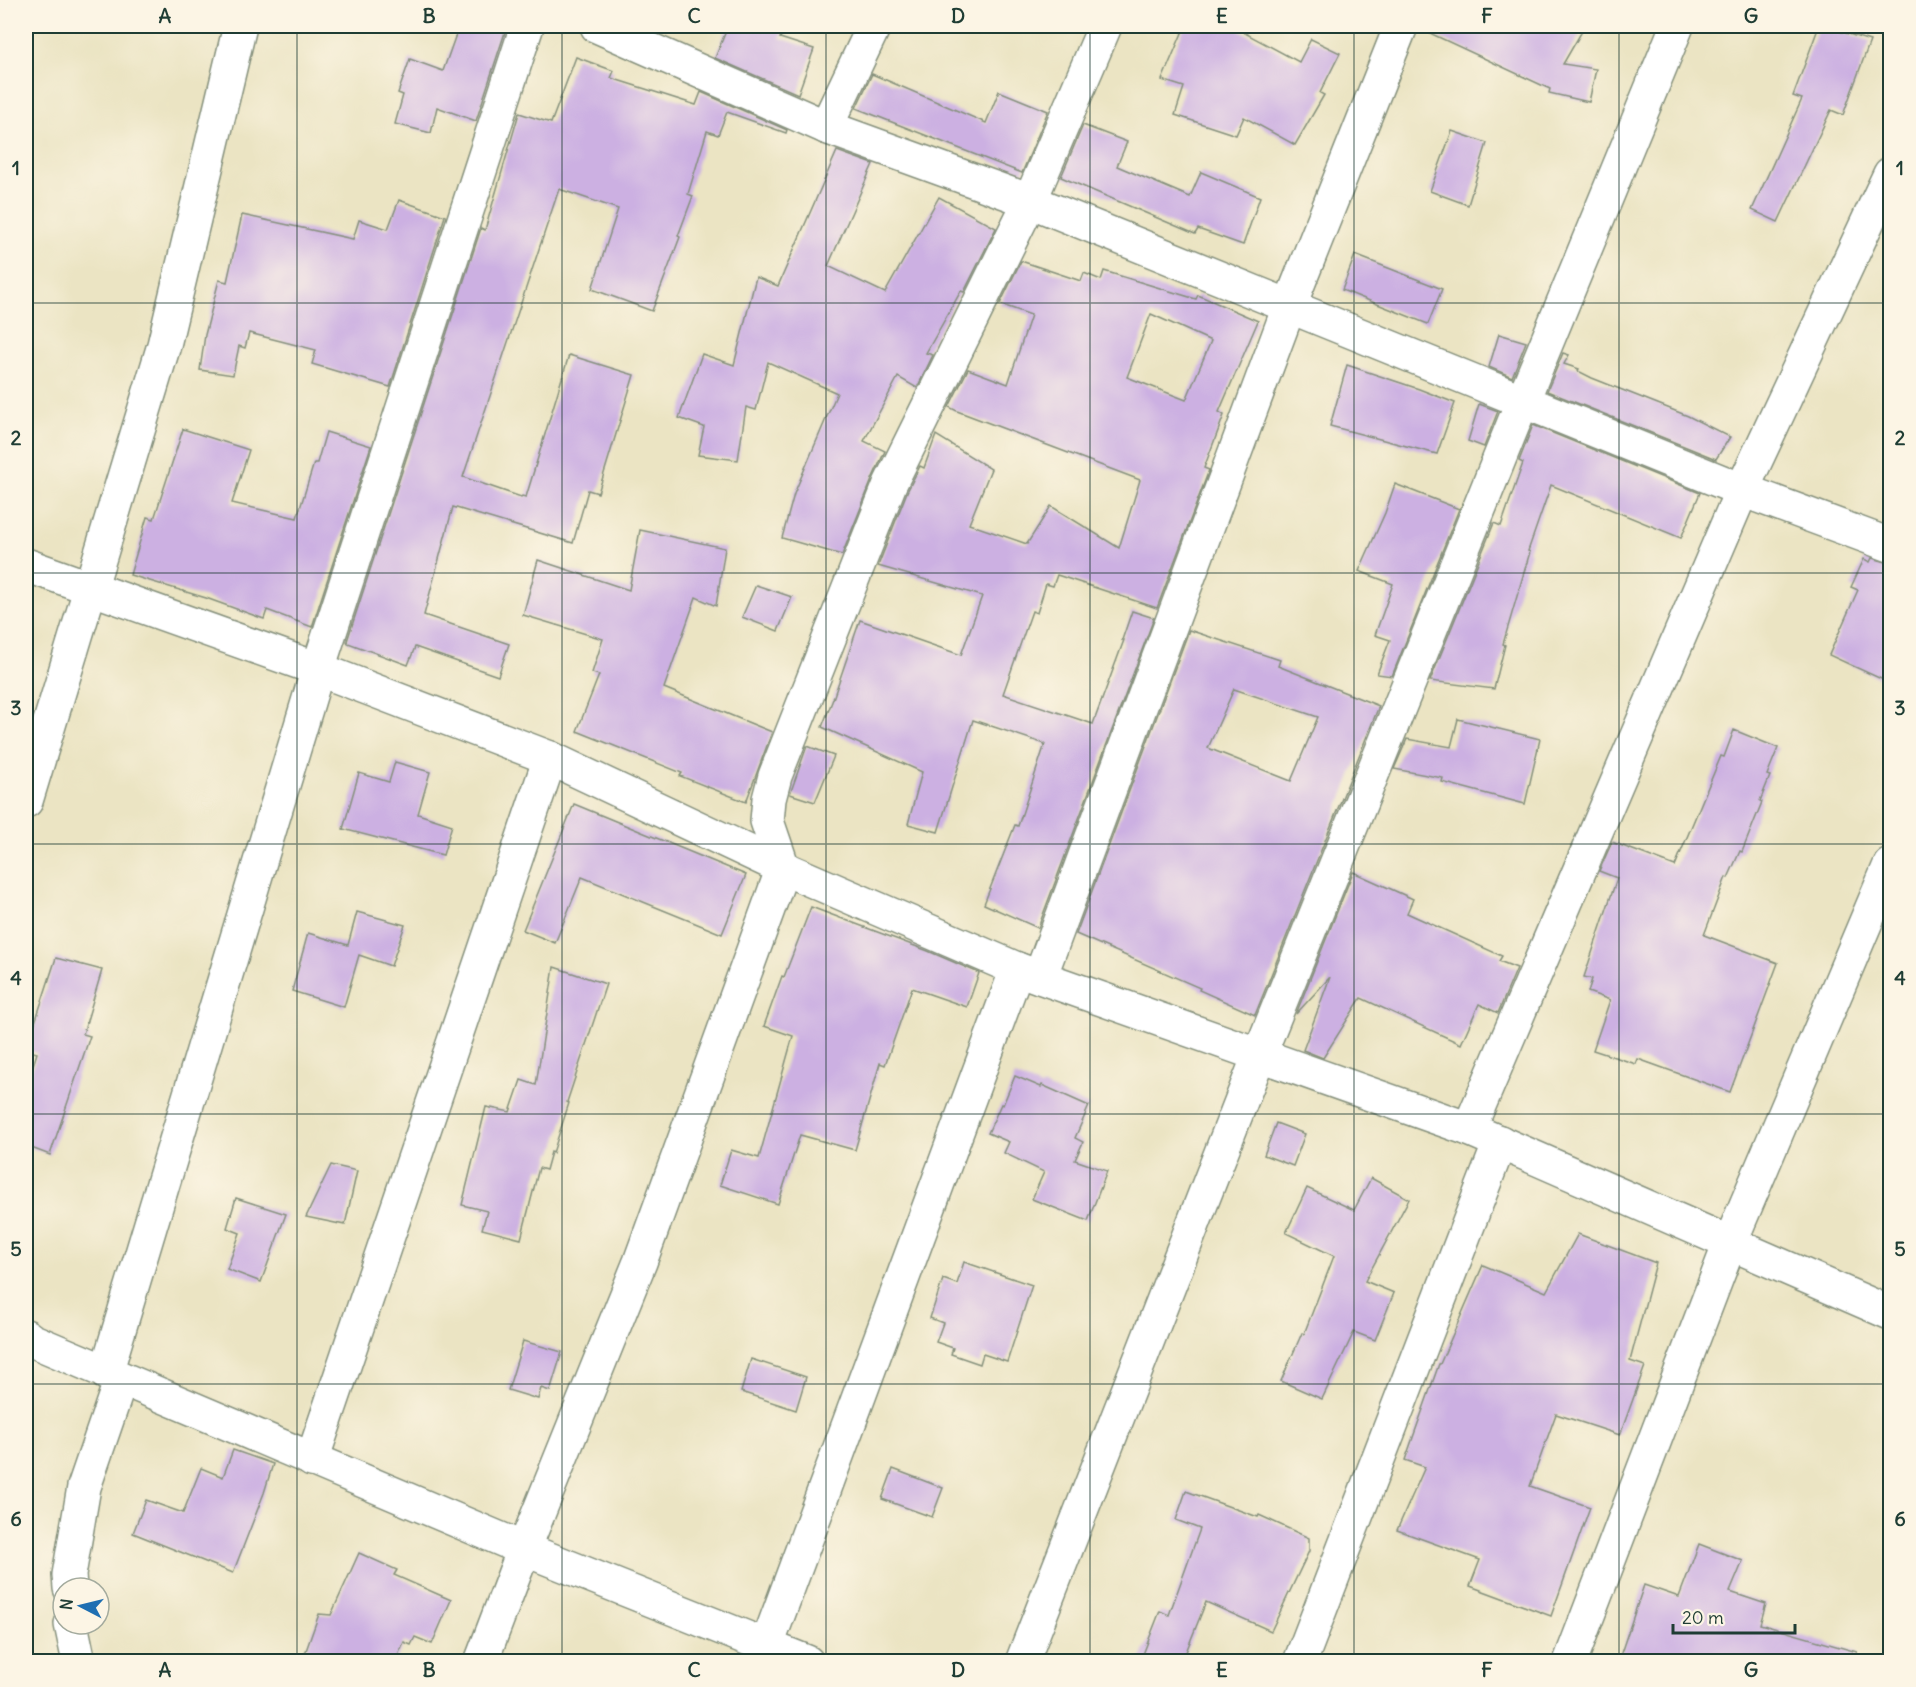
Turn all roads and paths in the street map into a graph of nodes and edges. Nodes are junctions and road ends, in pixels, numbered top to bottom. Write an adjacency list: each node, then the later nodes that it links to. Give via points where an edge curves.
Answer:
1 (240, 26): 16 (street, via 164,345)
2 (527, 26): 17 (street)
3 (597, 26): 8 (street)
4 (874, 26): 8 (street)
5 (1105, 26): 10 (street)
6 (1401, 26): 11 (street)
7 (1677, 26): 12 (street)
8 (826, 127): 10 (street)
9 (1890, 174): 13 (street)
10 (1030, 201): 11 (street); 21 (street, via 890,484 775,776 767,821)
11 (1289, 307): 12 (street); 22 (street)
12 (1523, 400): 13 (street); 23 (street)
13 (1742, 490): 14 (street); 24 (street)
14 (1890, 545)
15 (26, 565): 16 (street)
16 (90, 587): 17 (street); 19 (street)
17 (318, 669): 18 (street); 29 (street)
18 (550, 758): 21 (street); 30 (street)
19 (26, 801)
20 (1890, 865): 26 (street)
21 (783, 868): 22 (street); 31 (street, via 640,1262)
22 (1028, 973): 23 (street); 34 (street)
23 (1260, 1053): 24 (street); 38 (street)
24 (1469, 1129): 25 (street)
25 (1500, 1142): 26 (street); 39 (street)
26 (1730, 1243): 27 (street); 40 (street)
27 (1890, 1313)
28 (26, 1336): 29 (street)
29 (114, 1376): 30 (street); 32 (street, via 84,1487)
30 (312, 1460): 31 (street)
31 (524, 1549): 34 (street); 36 (street)
32 (69, 1576)
33 (74, 1636): 35 (street)
34 (767, 1645): 37 (street)
35 (79, 1662)
36 (481, 1662)
37 (807, 1662)
38 (1022, 1662)
39 (1300, 1662)
40 (1570, 1662)

